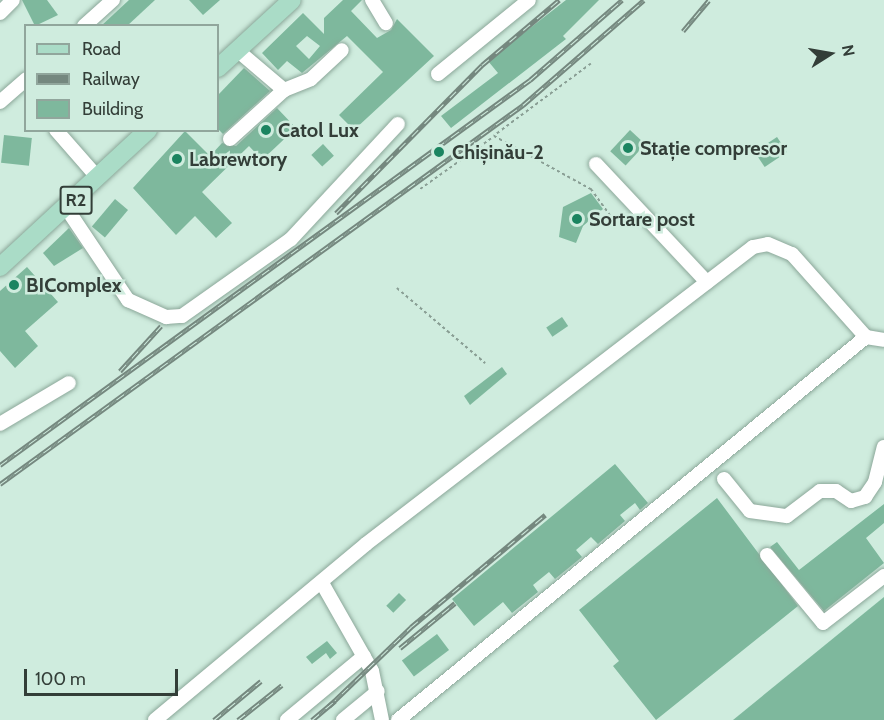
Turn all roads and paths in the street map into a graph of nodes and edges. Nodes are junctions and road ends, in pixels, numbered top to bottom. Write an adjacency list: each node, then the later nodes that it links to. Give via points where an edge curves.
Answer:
1 (13, 0): 6 (street)
2 (113, 0): 8 (street)
3 (292, 0): 9 (main road)
4 (372, 0): 7 (street)
5 (529, 0): 13 (street)
6 (0, 13)
7 (387, 23)
8 (86, 24)
9 (237, 50): 12 (main road); 15 (street)
10 (342, 50): 15 (street, via 311,79)
11 (591, 64): 20 (path)
12 (219, 67)
13 (438, 74)
14 (23, 87): 16 (street)
15 (284, 90): 21 (street)
16 (0, 102)
17 (398, 124): 25 (street, via 291,239 182,316 166,317 128,300)
18 (58, 132): 23 (street)
19 (146, 132): 23 (main road, R2)
20 (494, 136): 24 (path); 26 (path, via 591,189)
21 (230, 139)
22 (596, 164): 28 (street)
23 (98, 178): 25 (main road, R2)
24 (420, 189)
25 (67, 208): 27 (main road, R2)
26 (611, 217)
27 (0, 267)
28 (707, 282): 30 (street, via 753,247 781,247); 39 (street)
29 (397, 288): 32 (path)
30 (866, 337): 31 (street); 46 (street)
31 (884, 340)
32 (485, 363)
33 (69, 383): 34 (street)
34 (0, 424)
35 (884, 447): 36 (street, via 875,482 865,497 851,501 836,491 820,491 787,516 750,511)
36 (724, 479)
37 (767, 555): 38 (street, via 823,624)
38 (884, 576)
39 (322, 583): 40 (street); 42 (street)
40 (364, 656): 41 (street); 43 (street)
41 (378, 691): 44 (street); 45 (street)
42 (155, 720)
43 (287, 720)
44 (342, 720)
45 (382, 720)
46 (398, 720)

